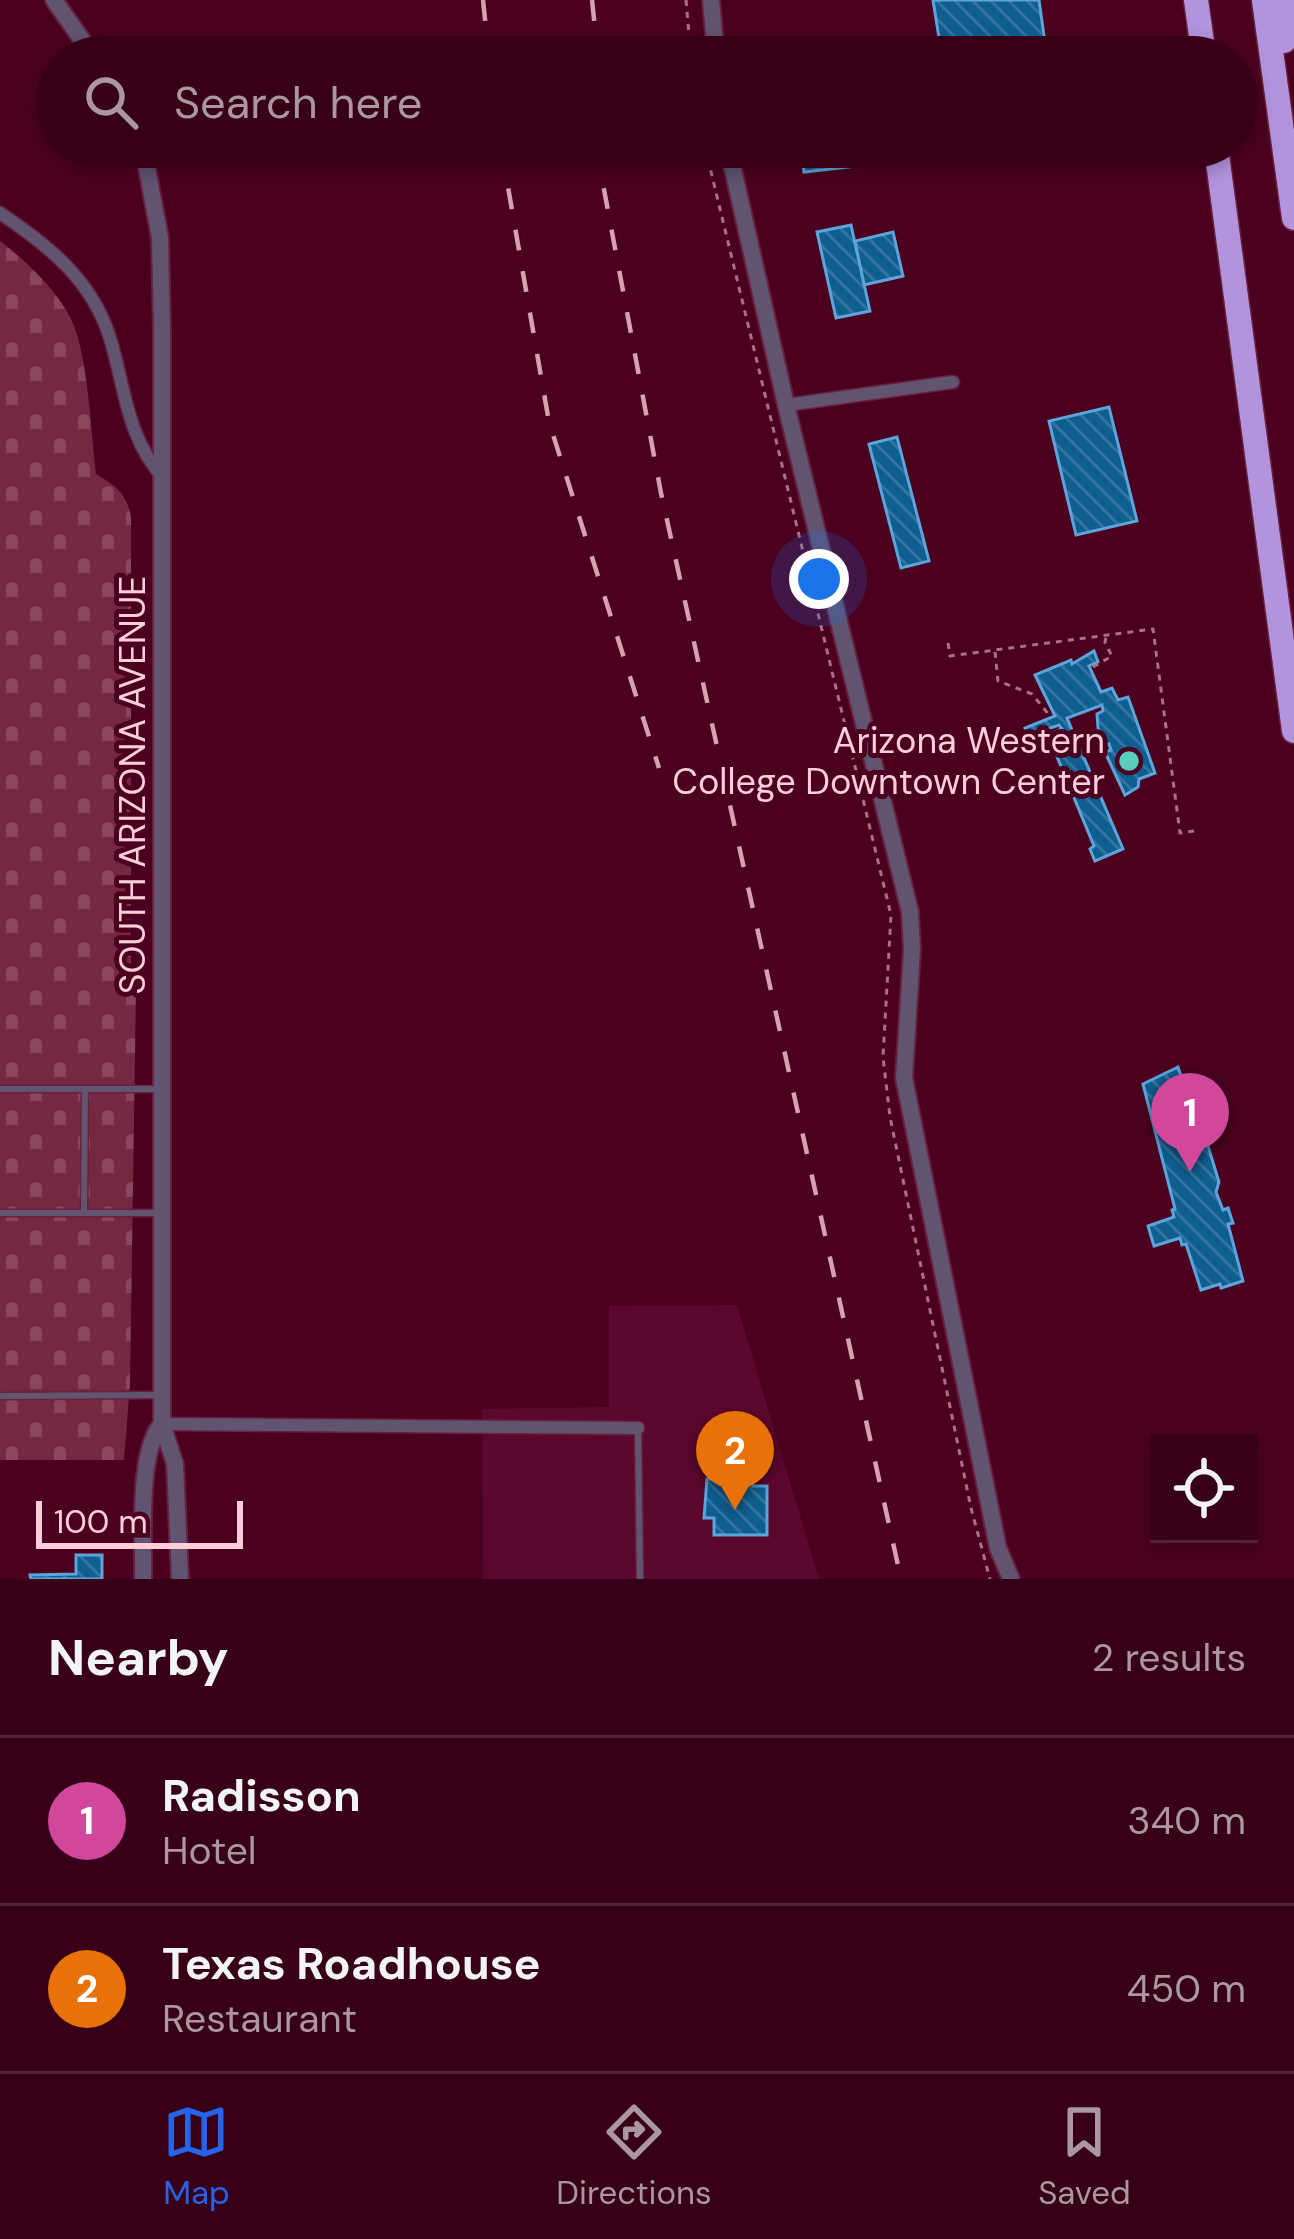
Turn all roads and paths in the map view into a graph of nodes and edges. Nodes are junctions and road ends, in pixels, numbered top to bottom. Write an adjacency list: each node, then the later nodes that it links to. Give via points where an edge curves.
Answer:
1 (54, 0): 7 (street)
2 (686, 0): 8 (path)
3 (711, 0): 9 (street)
4 (1196, 0): 10 (highway)
5 (1264, 0): 11 (highway)
6 (1282, 0): 11 (highway)
7 (79, 36)
8 (690, 36)
9 (714, 36)
10 (1201, 36)
11 (1279, 109): 17 (highway)
12 (147, 168): 20 (street, SOUTH ARIZONA AVENUE, via 160,238)
13 (710, 168): 41 (path, via 891,915 884,1057 890,1117)
14 (733, 168): 19 (street)
15 (1219, 168): 26 (highway)
16 (0, 213): 20 (street, via 42,241 92,297 139,445)
17 (1294, 218)
18 (953, 382): 19 (street)
19 (786, 405): 42 (street, via 910,912 904,1078 998,1548)
20 (164, 478): 30 (street, SOUTH ARIZONA AVENUE)
21 (1107, 634): 23 (path); 24 (path, via 1112,656); 27 (path, via 1154,628 1180,832)
22 (949, 643): 23 (path, via 950,656)
23 (995, 650): 25 (path, via 998,681 1032,694)
24 (1093, 668)
25 (1050, 716)
26 (1294, 731)
27 (1194, 831)
28 (0, 1088): 29 (lane)
29 (85, 1088): 30 (lane); 32 (lane)
30 (165, 1089): 33 (street, SOUTH ARIZONA AVENUE)
31 (0, 1213): 32 (lane)
32 (84, 1213): 33 (lane)
33 (164, 1213): 34 (street, SOUTH ARIZONA AVENUE)
34 (162, 1395): 35 (lane); 36 (street, SOUTH ARIZONA AVENUE)
35 (0, 1396)
36 (163, 1424): 37 (street); 38 (street, SOUTH ARIZONA AVENUE, via 148,1456); 39 (street, SOUTH ARIZONA AVENUE, via 175,1464)
37 (638, 1428): 40 (lane)
38 (142, 1579)
39 (180, 1579)
40 (640, 1579)
41 (990, 1579)
42 (1011, 1579)

